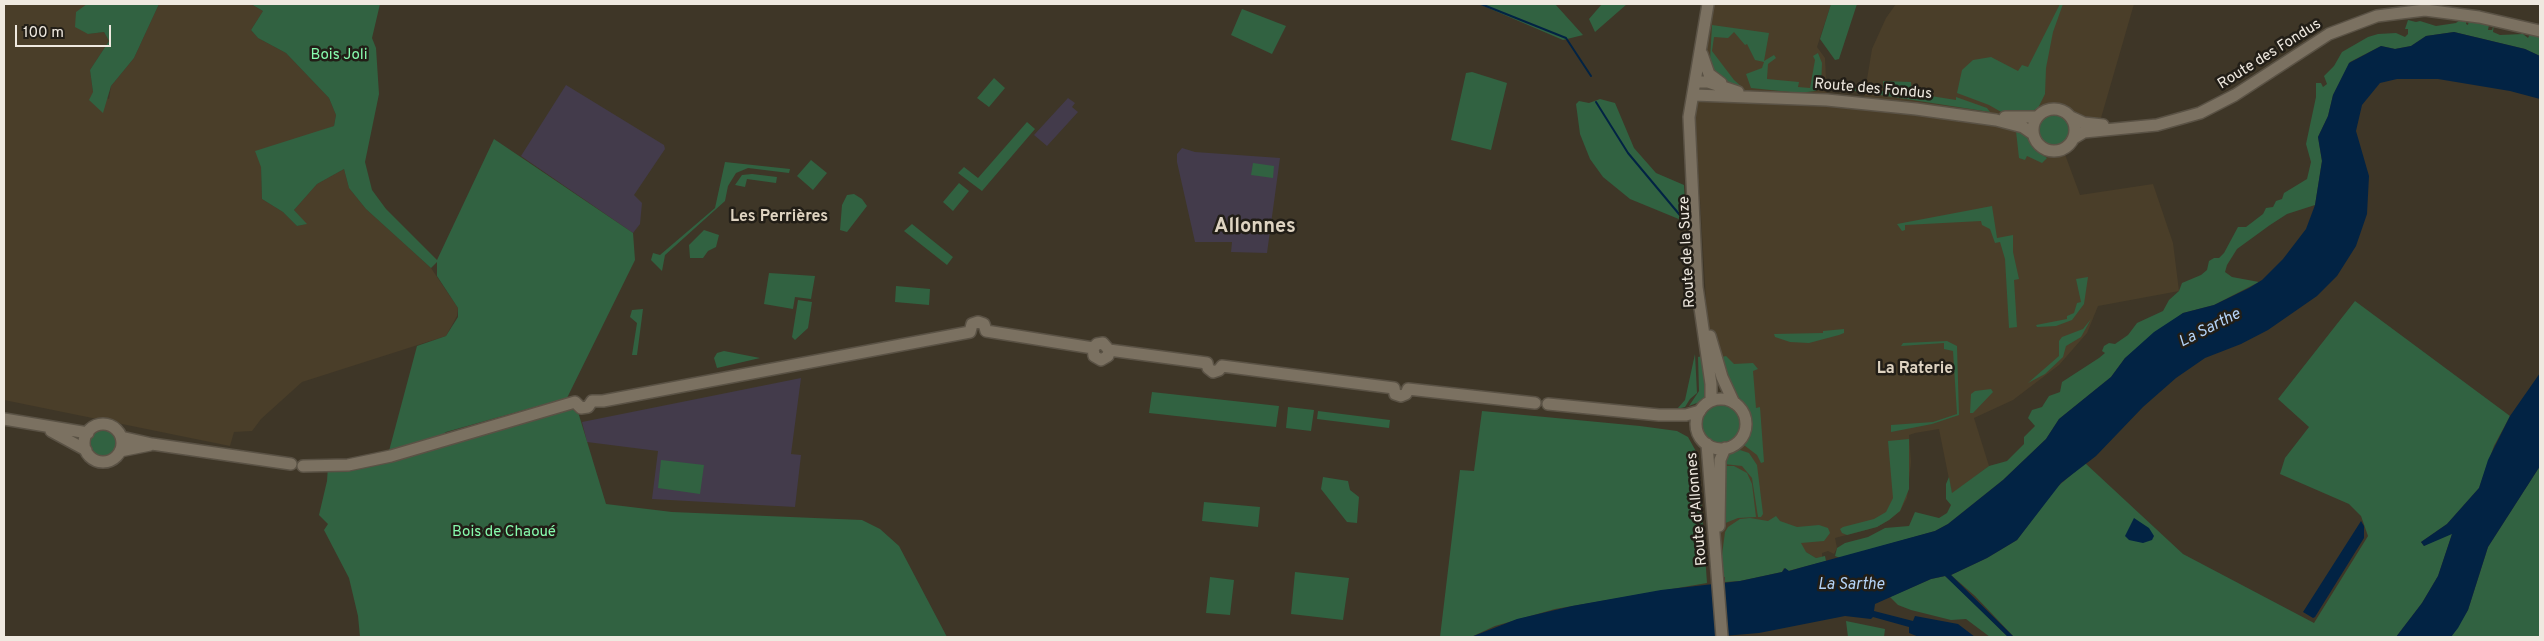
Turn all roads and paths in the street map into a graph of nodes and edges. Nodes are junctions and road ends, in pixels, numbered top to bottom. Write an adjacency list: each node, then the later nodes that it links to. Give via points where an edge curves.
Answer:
1 (1708, 4): 3 (street, Route de la Suze)
2 (2540, 31): 11 (street, Route des Fondus, via 2479,17 2425,10 2377,16 2329,34 2210,109 2181,120)
3 (1701, 44): 4 (street, Route de la Suze); 5 (street, Route des Fondus, via 1709,74)
4 (1695, 82): 5 (street, Route des Fondus, via 1708,82); 6 (street, Route de la Suze)
5 (1733, 90): 7 (street, Route des Fondus)
6 (1694, 95): 7 (street, Route des Fondus); 14 (street, Route de la Suze, via 1689,117 1697,287); 15 (street, Route de la Suze, via 1707,318 1717,364)
7 (1779, 98): 8 (street, Route des Fondus)
8 (1963, 114): 9 (street, Route des Fondus); 12 (street, Route des Fondus, via 2017,125)
9 (2038, 117): 10 (street, via 2044,111 2055,109); 12 (street)
10 (2071, 117): 11 (street, Route des Fondus, via 2084,123); 13 (street, via 2075,127)
11 (2135, 127): 13 (street, Route des Fondus, via 2084,132)
12 (2033, 134): 13 (street, via 2041,147 2052,151 2063,149)
13 (2074, 138)
14 (1712, 401): 15 (street, via 1723,399); 16 (street)
15 (1734, 403): 25 (street, via 1744,413 1745,429 1737,443)
16 (1700, 411): 17 (street); 20 (street)
17 (1659, 416): 20 (street); 23 (street, via 1548,404 1542,398 1535,404 1408,389 1402,382 1394,388 1222,366 1216,357 1207,363 1109,350 1108,356 1101,360 1094,356 1093,348 986,332 984,324 978,322 972,324 970,332 592,401 584,408 575,402 391,456 348,465 303,466 302,460 296,458 290,464)
18 (4, 419): 19 (street)
19 (45, 427): 21 (street); 26 (street)
20 (1697, 428): 24 (street)
21 (88, 433): 22 (street, via 94,427 106,425); 26 (street)
22 (121, 437): 23 (street); 27 (street)
23 (152, 444): 27 (street)
24 (1706, 444): 25 (street); 28 (street, Route d'Allonnes)
25 (1725, 448): 28 (street, Route d'Allonnes, via 1720,460)
26 (86, 450): 27 (street, via 94,459 104,462)
27 (120, 451)
28 (1719, 575): 29 (street, Route d'Allonnes)
29 (1722, 637)

